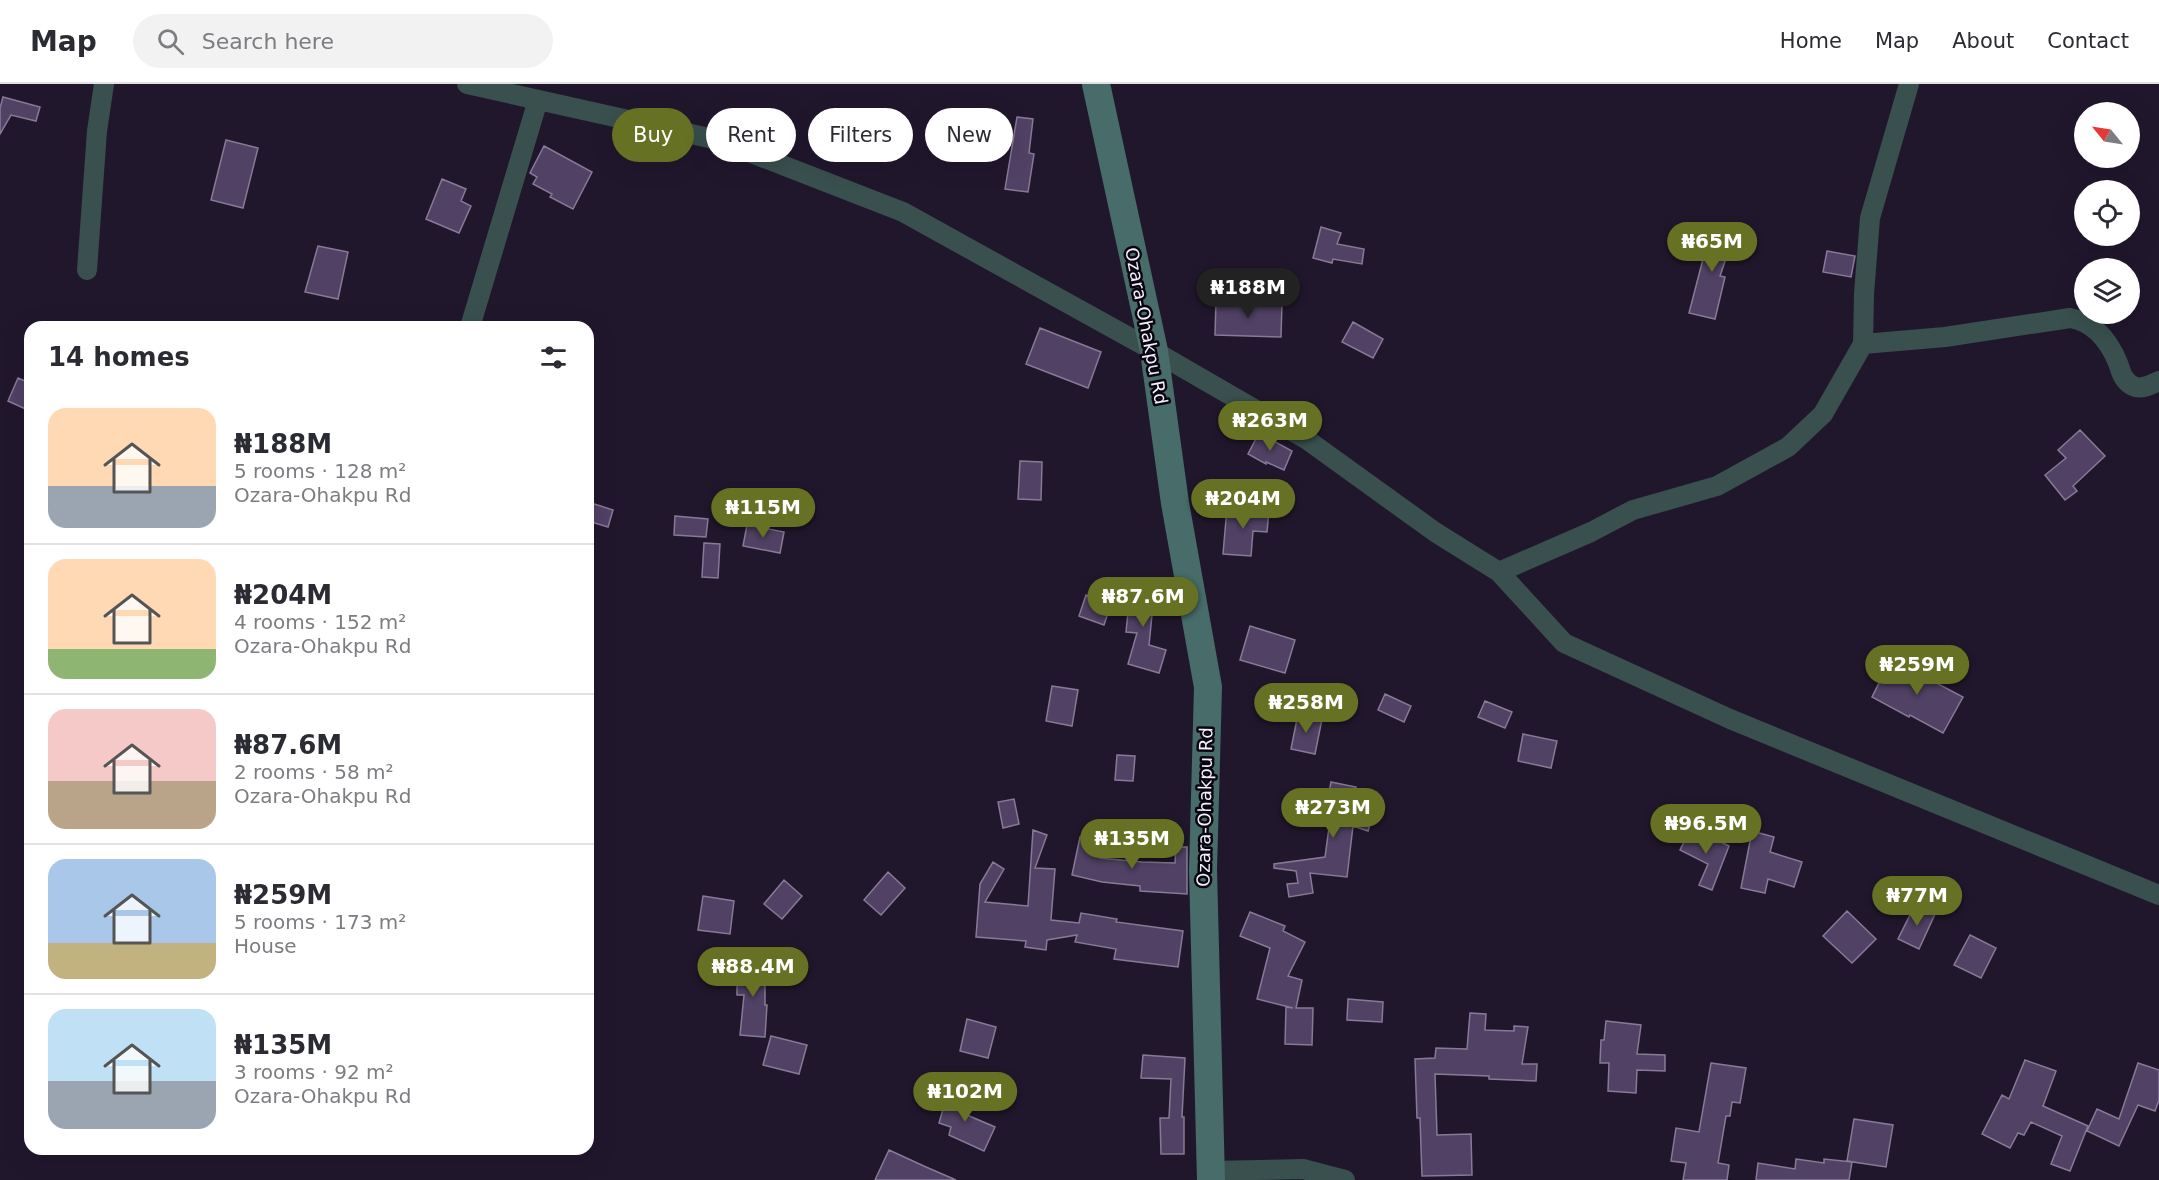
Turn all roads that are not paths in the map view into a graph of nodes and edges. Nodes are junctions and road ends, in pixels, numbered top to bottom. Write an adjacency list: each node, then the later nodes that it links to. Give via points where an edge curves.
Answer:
1 (104, 84): 6 (street)
2 (467, 84): 5 (street)
3 (1096, 84): 9 (main road, Ozara-Ohakpu Rd)
4 (1909, 84): 8 (street, via 1870,218)
5 (538, 100): 7 (street); 9 (street, via 718,140 903,212)
6 (87, 270)
7 (472, 321)
8 (1863, 344): 10 (street, via 1945,337 2070,318 2096,328 2124,379 2134,387); 11 (street, via 1823,414 1788,447 1717,486 1634,510)
9 (1154, 351): 11 (street, via 1305,440); 13 (main road, Ozara-Ohakpu Rd, via 1175,502 1208,687 1203,870)
10 (2159, 381)
11 (1498, 572): 12 (street, via 1564,643 1730,719)
12 (2159, 895)
13 (1211, 1176): 14 (street, via 1303,1169)
14 (1345, 1180)

